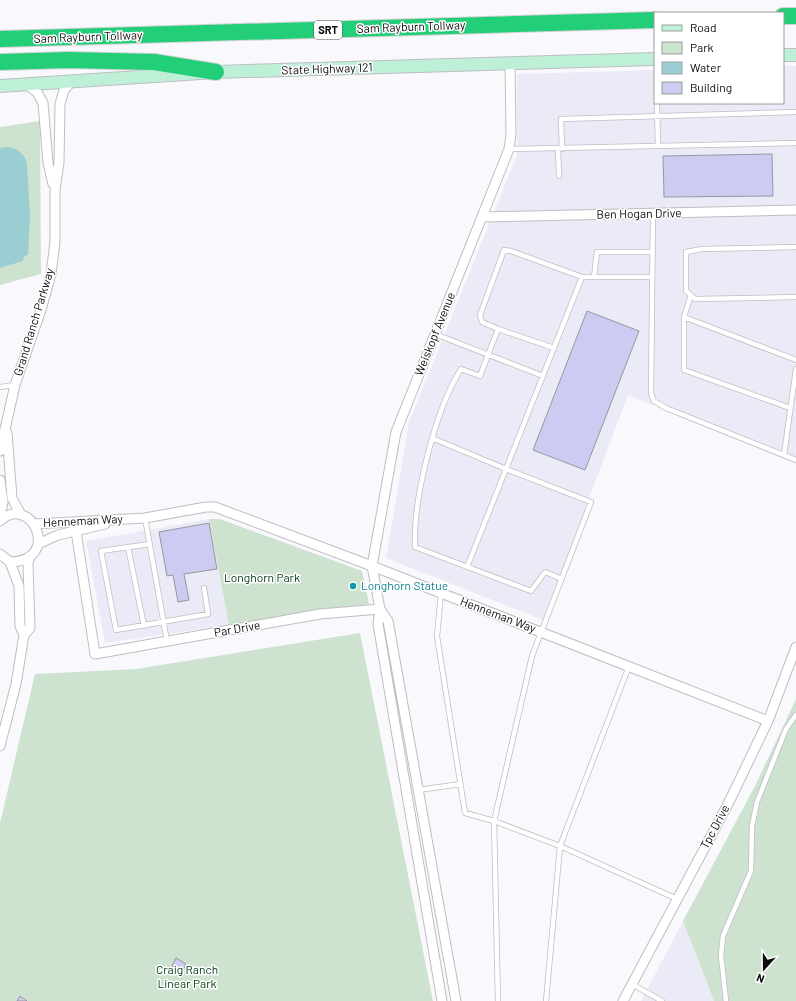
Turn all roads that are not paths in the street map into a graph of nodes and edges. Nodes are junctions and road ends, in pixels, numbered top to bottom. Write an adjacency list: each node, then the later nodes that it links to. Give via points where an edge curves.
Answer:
1 (784, 16): 2 (highway)
2 (796, 16)
3 (654, 20): 4 (highway, Sam Rayburn Tollway / SRT)
4 (0, 39)
5 (784, 55): 6 (main road)
6 (796, 55)
7 (654, 59): 9 (main road, State Highway 121)
8 (0, 62): 10 (highway, via 154,62)
9 (510, 62): 10 (main road, State Highway 121); 19 (street, Weiskopf Avenue)
10 (216, 72): 11 (main road, State Highway 121)
11 (72, 81): 12 (main road, State Highway 121); 22 (street, Grand Ranch Parkway, via 60,98 59,163)
12 (26, 84): 13 (main road, State Highway 121); 22 (street, Grand Ranch Parkway, via 37,92 43,103 48,163)
13 (0, 86)
14 (657, 104): 16 (lane)
15 (796, 112): 16 (lane)
16 (657, 116): 18 (lane); 20 (lane, via 561,119)
17 (796, 143): 18 (lane)
18 (658, 146): 20 (lane)
19 (509, 149): 20 (lane); 25 (street, Weiskopf Avenue)
20 (560, 149): 21 (lane)
21 (559, 176)
22 (55, 190): 41 (street, Grand Ranch Parkway, via 55,242 51,274)
23 (796, 210): 24 (street, Ben Hogan Drive)
24 (653, 214): 25 (street, Ben Hogan Drive); 27 (lane)
25 (482, 217): 35 (street, Weiskopf Avenue)
26 (796, 247): 31 (lane, via 702,249 686,252 686,291)
27 (652, 252): 29 (lane, via 597,252); 30 (lane)
28 (582, 277): 29 (lane); 34 (lane, via 504,250 480,315 482,322); 36 (lane)
29 (594, 277): 30 (lane)
30 (652, 277): 47 (lane, via 651,393 654,401)
31 (690, 295): 32 (lane, via 696,299); 33 (lane)
32 (796, 297)
33 (684, 318): 38 (lane); 43 (lane, via 684,370)
34 (498, 329): 36 (lane); 37 (lane)
35 (435, 334): 37 (lane); 64 (street, Weiskopf Avenue, via 396,432)
36 (554, 348): 40 (lane)
37 (488, 354): 40 (lane); 45 (lane, via 480,376 461,369 453,382)
38 (796, 360)
39 (796, 369): 43 (lane)
40 (543, 376): 49 (lane)
41 (15, 385): 42 (lane); 44 (street, Grand Ranch Parkway)
42 (0, 387)
43 (790, 408): 47 (lane)
44 (6, 430): 46 (street, Grand Ranch Parkway); 51 (street, Grand Ranch Parkway, via 10,450 12,498)
45 (432, 438): 49 (lane); 65 (lane, via 414,531 415,547)
46 (0, 451)
47 (784, 455): 48 (lane)
48 (796, 460)
49 (506, 469): 65 (lane); 66 (lane, via 591,502)
50 (0, 480): 52 (street, via 3,502)
51 (21, 515): 55 (street, via 8,516); 56 (street)
52 (0, 516)
53 (132, 518): 54 (street, Henneman Way); 56 (street, Henneman Way); 57 (street, Henneman Way)
54 (145, 518): 59 (lane); 64 (street, Henneman Way, via 215,507)
55 (0, 521)
56 (34, 524): 58 (street, via 38,530)
57 (76, 531): 58 (street, Henneman Way, via 58,535); 74 (street, Par Drive, via 95,654)
58 (38, 544): 62 (street)
59 (150, 544): 60 (lane); 70 (lane)
60 (128, 547): 71 (lane); 71 (lane, via 101,551 116,630)
61 (0, 554): 63 (street)
62 (30, 556): 63 (street, via 17,562); 73 (street, via 30,628)
63 (10, 562): 73 (street, via 19,586 20,626)
64 (372, 566): 68 (street, Henneman Way); 69 (street, Weiskopf Avenue)
65 (466, 567): 66 (lane, via 531,591 545,572)
66 (562, 579): 72 (lane)
67 (204, 588): 70 (lane, via 208,614)
68 (441, 593): 72 (street, Henneman Way); 80 (lane, via 437,636)
69 (380, 609): 74 (street, Par Drive, via 320,614); 81 (street, via 388,621); 86 (street, via 378,624)
70 (164, 623): 71 (lane); 74 (lane)
71 (144, 626)
72 (541, 632): 76 (street, Henneman Way); 82 (lane, via 532,656)
73 (24, 635): 79 (street, via 16,684)
74 (167, 641)
75 (796, 647): 78 (street, Tpc Drive)
76 (629, 666): 78 (street, Henneman Way); 83 (lane)
77 (796, 715): 92 (lane, via 786,729 757,802 752,826 751,871 723,936 721,955)
78 (768, 721): 84 (street, Tpc Drive, via 728,804)
79 (0, 746)
80 (461, 784): 81 (lane); 82 (lane, via 465,813)
81 (418, 790): 87 (street)
82 (494, 821): 83 (lane); 88 (lane)
83 (560, 846): 84 (lane); 89 (lane)
84 (677, 899): 85 (street, Tpc Drive)
85 (632, 984): 90 (street, Tpc Drive); 91 (lane)
86 (442, 1001)
87 (456, 1001)
88 (498, 1001)
89 (546, 1001)
90 (623, 1001)
91 (662, 1001)
92 (726, 1001)

